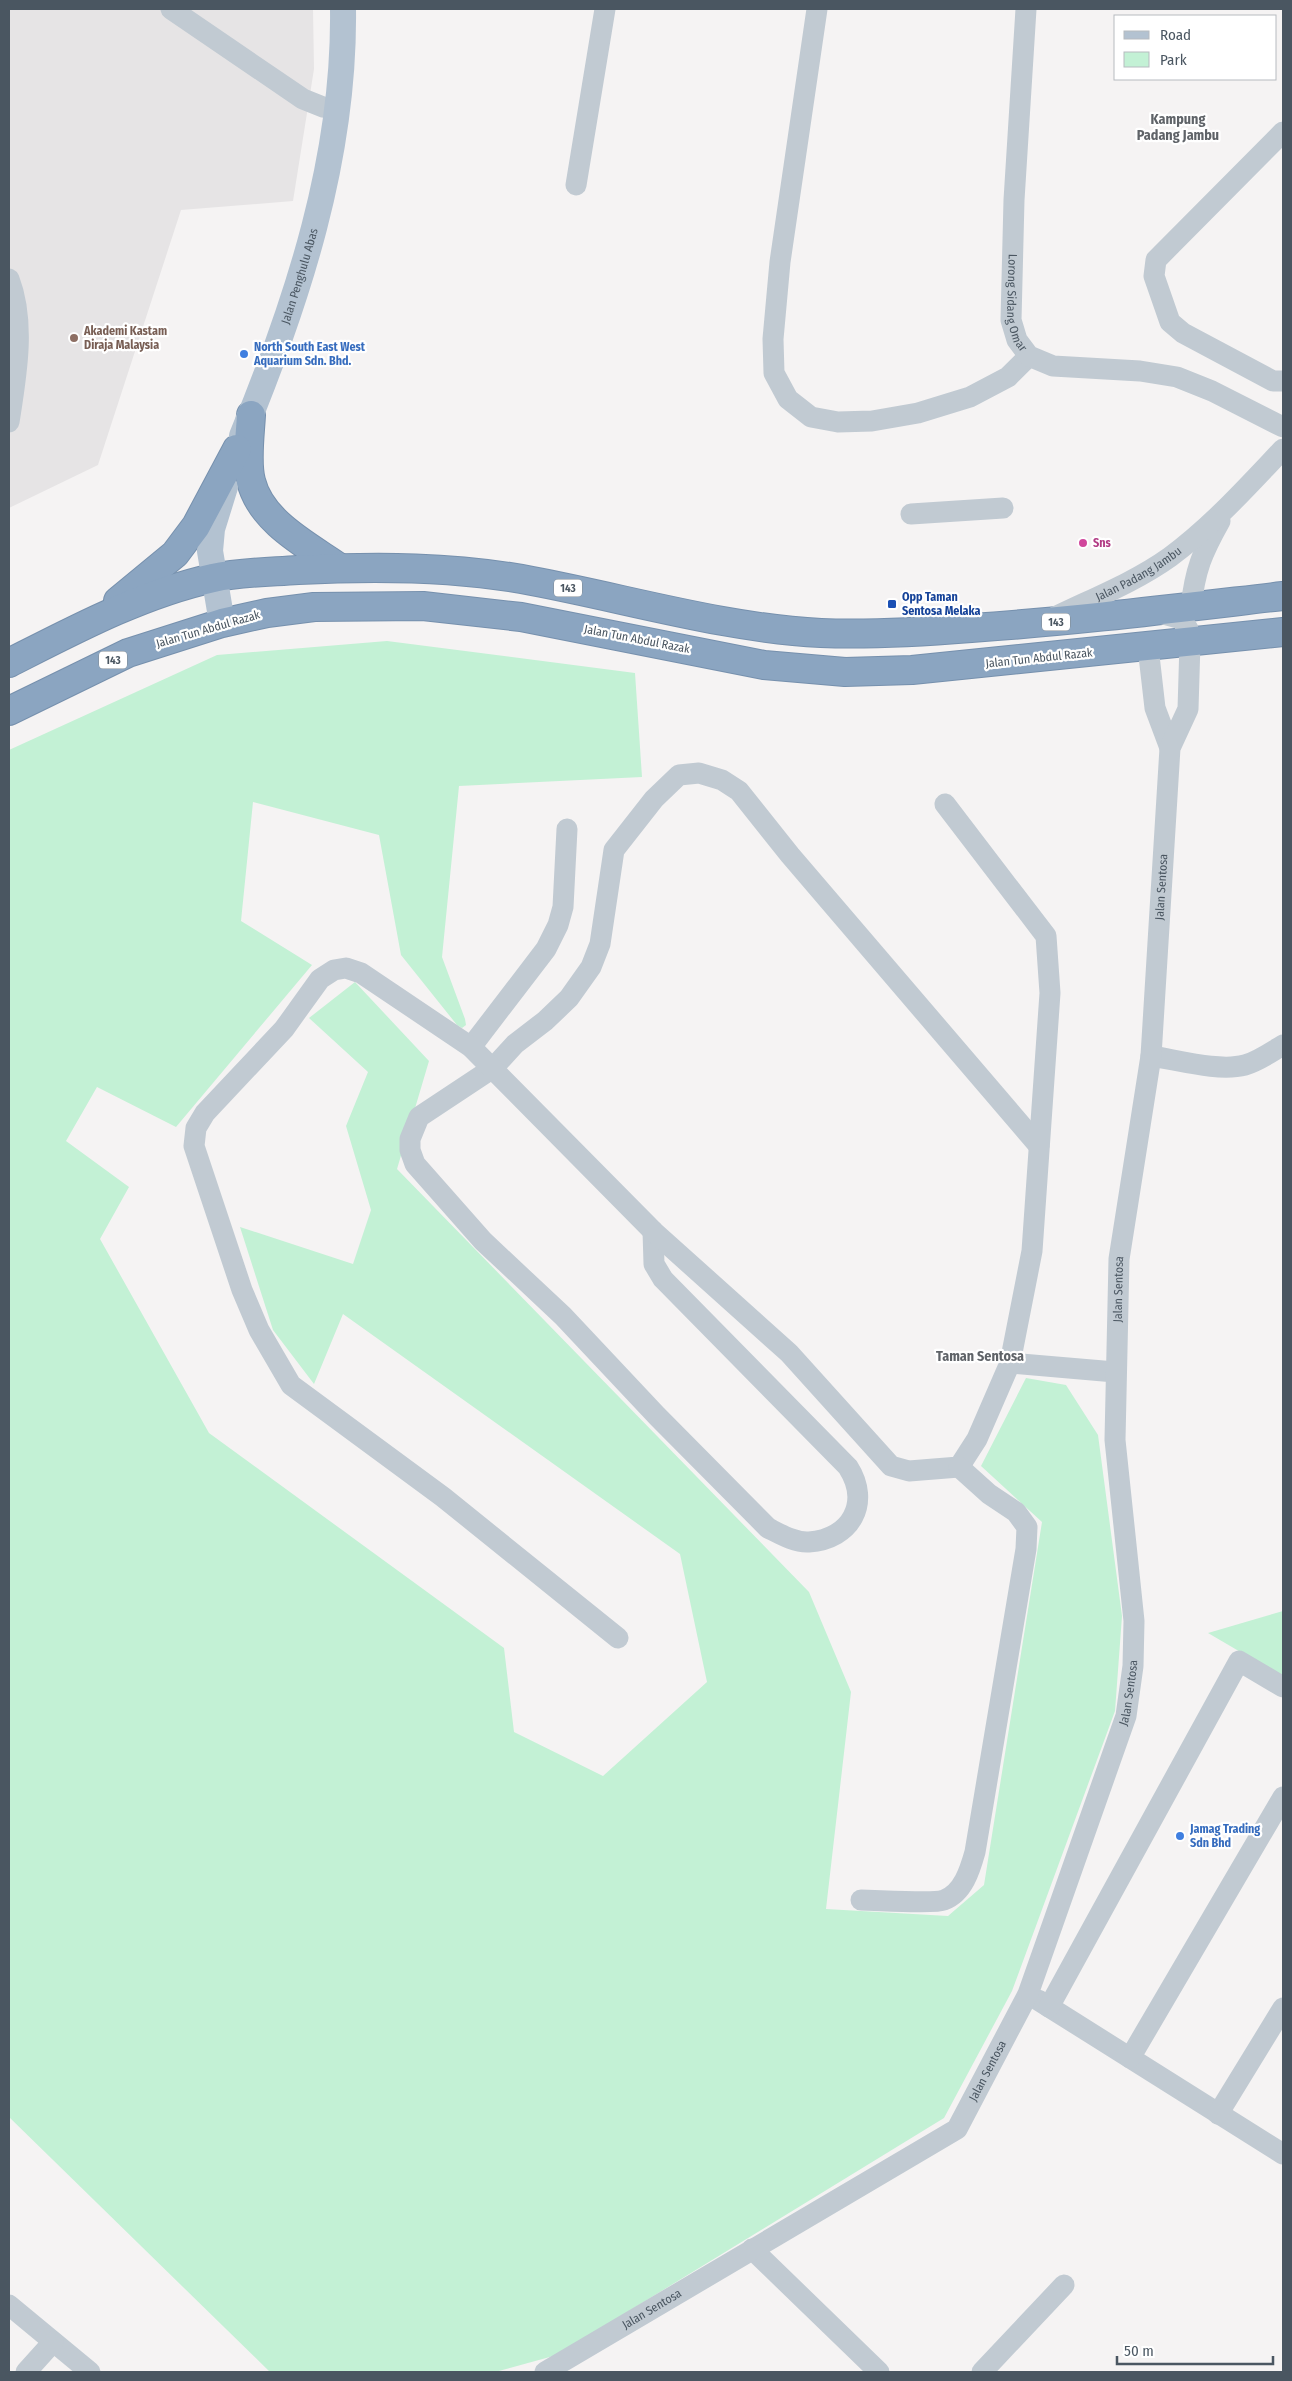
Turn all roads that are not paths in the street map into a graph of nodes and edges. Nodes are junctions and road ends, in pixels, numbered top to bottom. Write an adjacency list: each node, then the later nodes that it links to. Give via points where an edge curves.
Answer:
1 (171, 9): 6 (street, via 303,99)
2 (342, 9): 6 (main road, Jalan Penghulu Abas)
3 (605, 9): 8 (street)
4 (817, 9): 10 (street, via 780,262 773,339 774,373 788,400 811,417 838,422 918,413 970,397 1008,377)
5 (1026, 9): 10 (street, Lorong Sidang Omar, via 1014,200 1011,320 1017,340)
6 (339, 109): 12 (main road, Jalan Penghulu Abas, via 317,218)
7 (1283, 132): 11 (street, via 1156,260 1154,276 1170,322 1183,333 1273,381)
8 (576, 185)
9 (9, 280): 13 (street, via 15,295 18,335)
10 (1029, 356): 14 (street, Lorong Sidang Omar, via 1053,366 1140,371 1177,377)
11 (1283, 382)
12 (250, 415): 15 (main road, Jalan Penghulu Abas); 20 (highway, via 250,479 257,497 279,524)
13 (9, 422)
14 (1283, 427)
15 (237, 449): 21 (main road, Jalan Penghulu Abas, via 212,529); 25 (highway, via 196,526 175,554)
16 (1283, 449): 18 (street, Jalan Padang Jambu)
17 (1003, 508): 19 (street)
18 (1226, 510): 23 (street, Jalan Padang Jambu, via 1202,553 1194,577); 27 (street, Jalan Padang Jambu, via 1140,576)
19 (911, 514)
20 (340, 568): 21 (highway, 143); 27 (highway, 143, via 435,569 528,580 738,623 818,633 870,634)
21 (213, 578): 25 (highway, 143); 26 (main road, Jalan Penghulu Abas)
22 (1283, 596): 23 (highway, 143)
23 (1191, 607): 24 (highway, 143)
24 (1152, 611): 27 (highway, 143); 29 (street, Jalan Sentosa, via 1181,619 1188,629)
25 (93, 621): 31 (highway, 143)
26 (222, 623): 30 (highway, Jalan Tun Abdul Razak / 143, via 314,607 423,606 530,619 764,665 845,672 912,670); 32 (highway, Jalan Tun Abdul Razak / 143, via 128,653)
27 (1041, 623)
28 (1283, 632): 29 (highway, Jalan Tun Abdul Razak / 143)
29 (1190, 642): 30 (highway, Jalan Tun Abdul Razak / 143); 33 (street, Jalan Sentosa, via 1188,709)
30 (1148, 647): 33 (street, Jalan Sentosa, via 1155,708)
31 (9, 663)
32 (9, 711)
33 (1170, 748): 38 (street, Jalan Sentosa)
34 (945, 804): 40 (street, via 1046,936 1050,993)
35 (567, 830): 37 (street, via 563,907 558,926 546,949)
36 (1283, 1045): 38 (street, via 1254,1062 1226,1067)
37 (471, 1047): 39 (street); 45 (street, via 361,973 346,968 334,970 320,979 284,1029 205,1113 196,1128 194,1146 246,1298 259,1330 291,1385 444,1497)
38 (1151, 1056): 43 (street, Jalan Sentosa, via 1119,1259)
39 (493, 1068): 40 (street, via 515,1044 569,998 591,967 600,944 614,850 654,799 679,775 699,773 722,780 739,792); 41 (street); 41 (street, via 418,1117 410,1139 415,1164 483,1241 563,1316 768,1528 808,1542 842,1529 855,1515 858,1506 859,1490 855,1478 848,1467 663,1279 654,1264)
40 (1039, 1146): 42 (street, via 1032,1251)
41 (653, 1231): 44 (street, via 789,1353 891,1466 909,1471)
42 (1010, 1363): 43 (street); 44 (street, via 976,1439)
43 (1115, 1372): 49 (street, Jalan Sentosa, via 1115,1440 1134,1620 1132,1674 1126,1716)
44 (959, 1467): 48 (street, via 989,1494 1016,1512 1027,1527 975,1852 969,1874 955,1893 943,1901)
45 (618, 1638)
46 (1283, 1687): 50 (street, via 1239,1661)
47 (1283, 1797): 52 (street)
48 (861, 1900)
49 (1028, 1994): 50 (street); 55 (street, Jalan Sentosa, via 957,2130)
50 (1049, 2007): 52 (street)
51 (1283, 2008): 53 (street)
52 (1130, 2058): 53 (street)
53 (1218, 2114): 54 (street)
54 (1283, 2154)
55 (752, 2249): 61 (street, Jalan Sentosa); 62 (street)
56 (1064, 2285): 63 (street)
57 (9, 2305): 58 (street)
58 (53, 2342): 59 (street); 60 (street)
59 (26, 2372)
60 (90, 2372)
61 (545, 2372)
62 (879, 2372)
63 (982, 2372)

